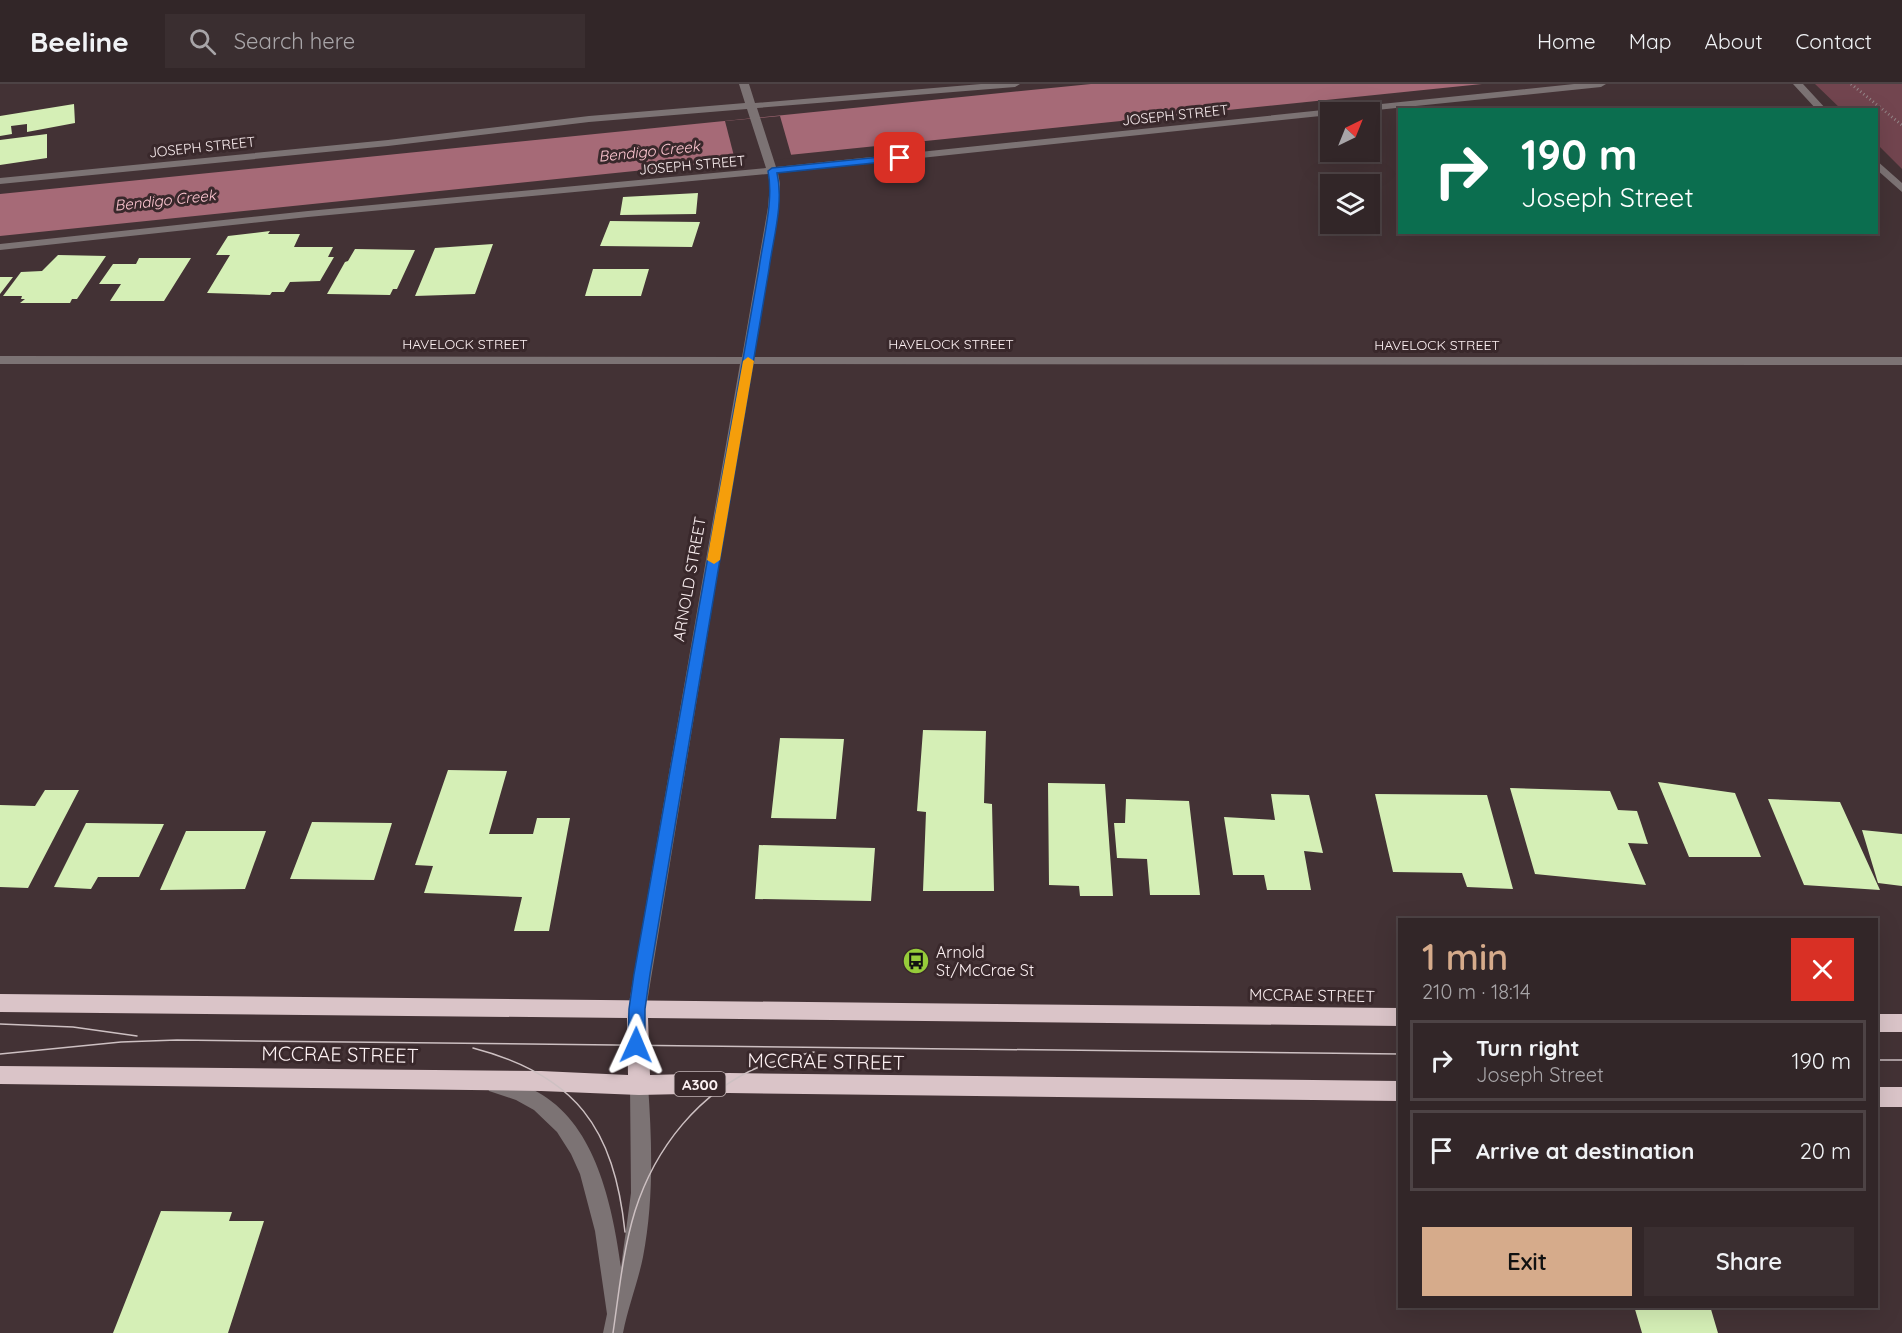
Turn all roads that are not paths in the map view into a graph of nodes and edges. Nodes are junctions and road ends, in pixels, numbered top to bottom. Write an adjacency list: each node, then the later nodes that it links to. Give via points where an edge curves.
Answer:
1 (744, 84): 5 (street, ARNOLD STREET)
2 (1015, 84): 5 (street, JOSEPH STREET)
3 (1601, 84): 8 (street, JOSEPH STREET)
4 (1798, 84): 6 (street)
5 (751, 104): 8 (street, ARNOLD STREET); 9 (street, JOSEPH STREET)
6 (1821, 108)
7 (1878, 165): 10 (street)
8 (771, 168): 11 (street, JOSEPH STREET); 12 (street, ARNOLD STREET, via 775,184 773,207)
9 (0, 181)
10 (1902, 189)
11 (0, 247)
12 (748, 359): 13 (street, HAVELOCK STREET); 14 (street, HAVELOCK STREET); 16 (street, ARNOLD STREET)
13 (0, 360)
14 (1902, 361)
15 (0, 1003): 16 (highway, MCCRAE STREET)
16 (637, 1009): 17 (highway, MCCRAE STREET); 22 (highway, ARNOLD STREET)
17 (1398, 1017)
18 (1878, 1023): 19 (highway)
19 (1902, 1023)
20 (0, 1075): 21 (highway, MCCRAE STREET / A300)
21 (470, 1080): 22 (highway, MCCRAE STREET / A300); 26 (street, via 514,1090 533,1099 546,1107 568,1132 599,1204)
22 (639, 1085): 23 (highway, MCCRAE STREET / A300); 26 (street, via 640,1196 632,1259)
23 (1398, 1091)
24 (1878, 1097): 25 (highway)
25 (1902, 1097)
26 (616, 1312): 27 (street)
27 (613, 1333)

